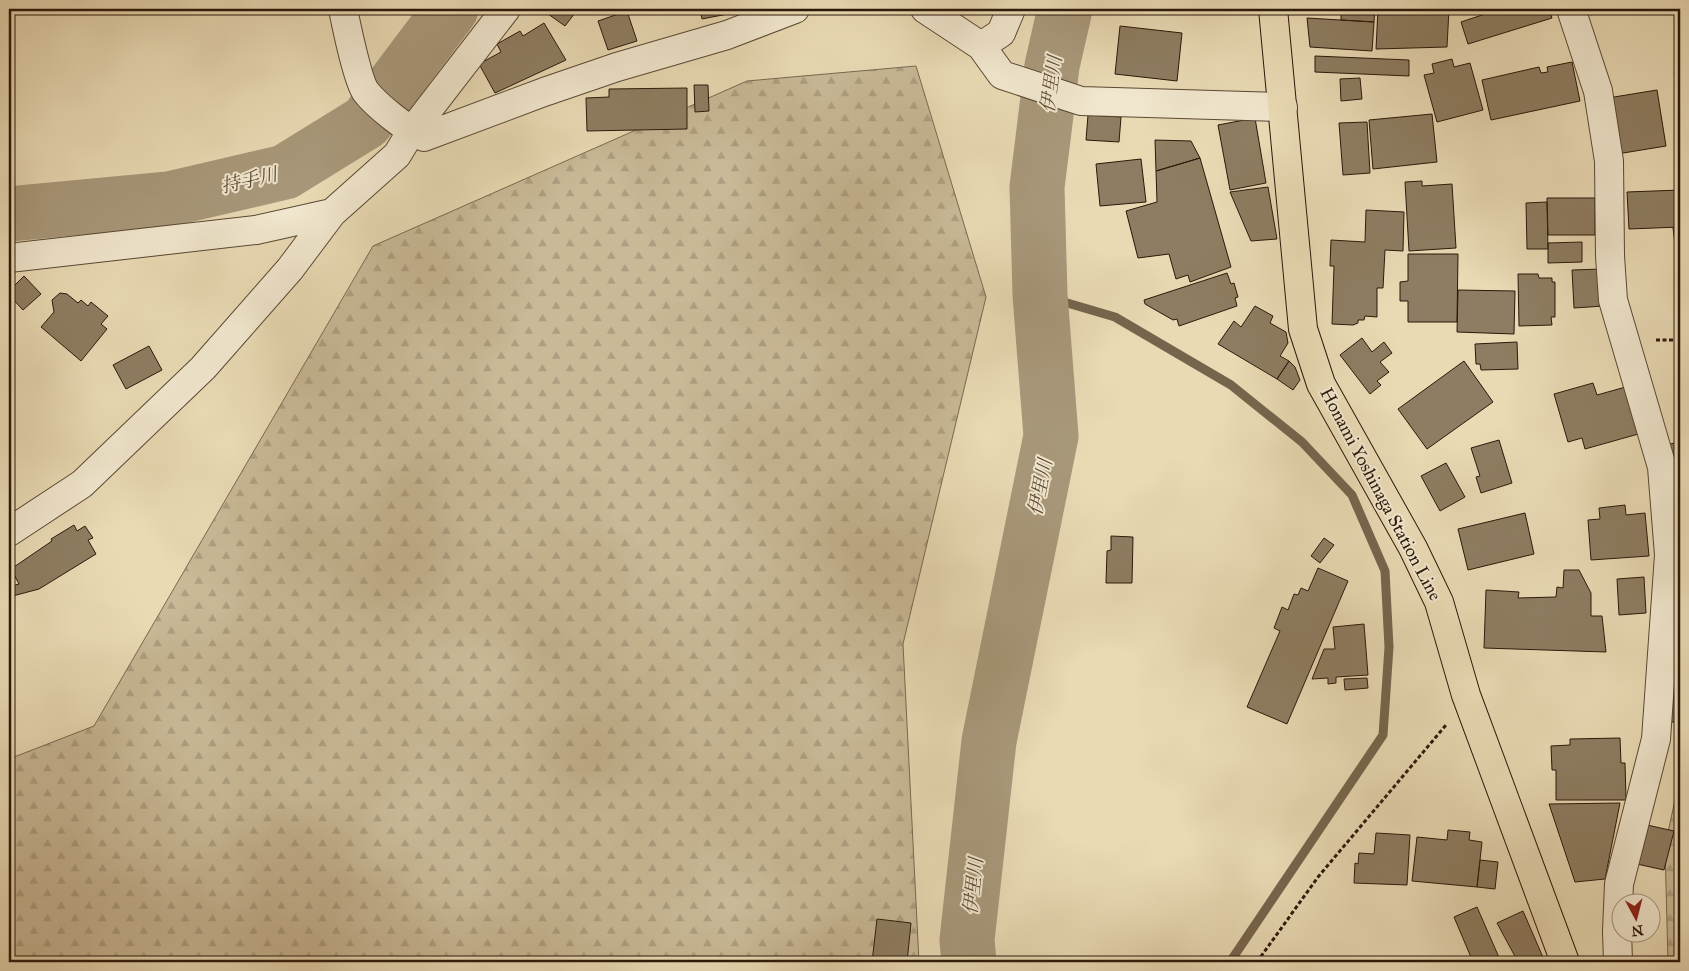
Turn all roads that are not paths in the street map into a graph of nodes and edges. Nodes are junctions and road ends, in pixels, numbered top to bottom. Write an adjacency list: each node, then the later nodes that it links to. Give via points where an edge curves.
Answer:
1 (343, 9): 10 (street, via 364,91)
2 (506, 9): 10 (street)
3 (795, 9): 10 (street, via 726,36 544,92 424,137)
4 (925, 9): 8 (street)
5 (1011, 9): 8 (street, via 1002,33)
6 (1273, 9): 9 (main road, Honami Yoshinaga Station Line)
7 (1571, 9): 15 (street, via 1598,91 1609,161 1614,300 1662,467 1669,555 1656,739 1619,884)
8 (981, 46): 9 (street, via 1002,75 1081,100)
9 (1283, 107): 14 (main road, Honami Yoshinaga Station Line, via 1303,329 1321,384 1413,548 1439,602 1466,695)
10 (410, 131): 11 (street, via 397,155)
11 (332, 213): 12 (street, via 256,230); 13 (street, via 290,269 203,368 121,449 82,484)
12 (9, 258)
13 (9, 532)
14 (1565, 962)
15 (1618, 962)

